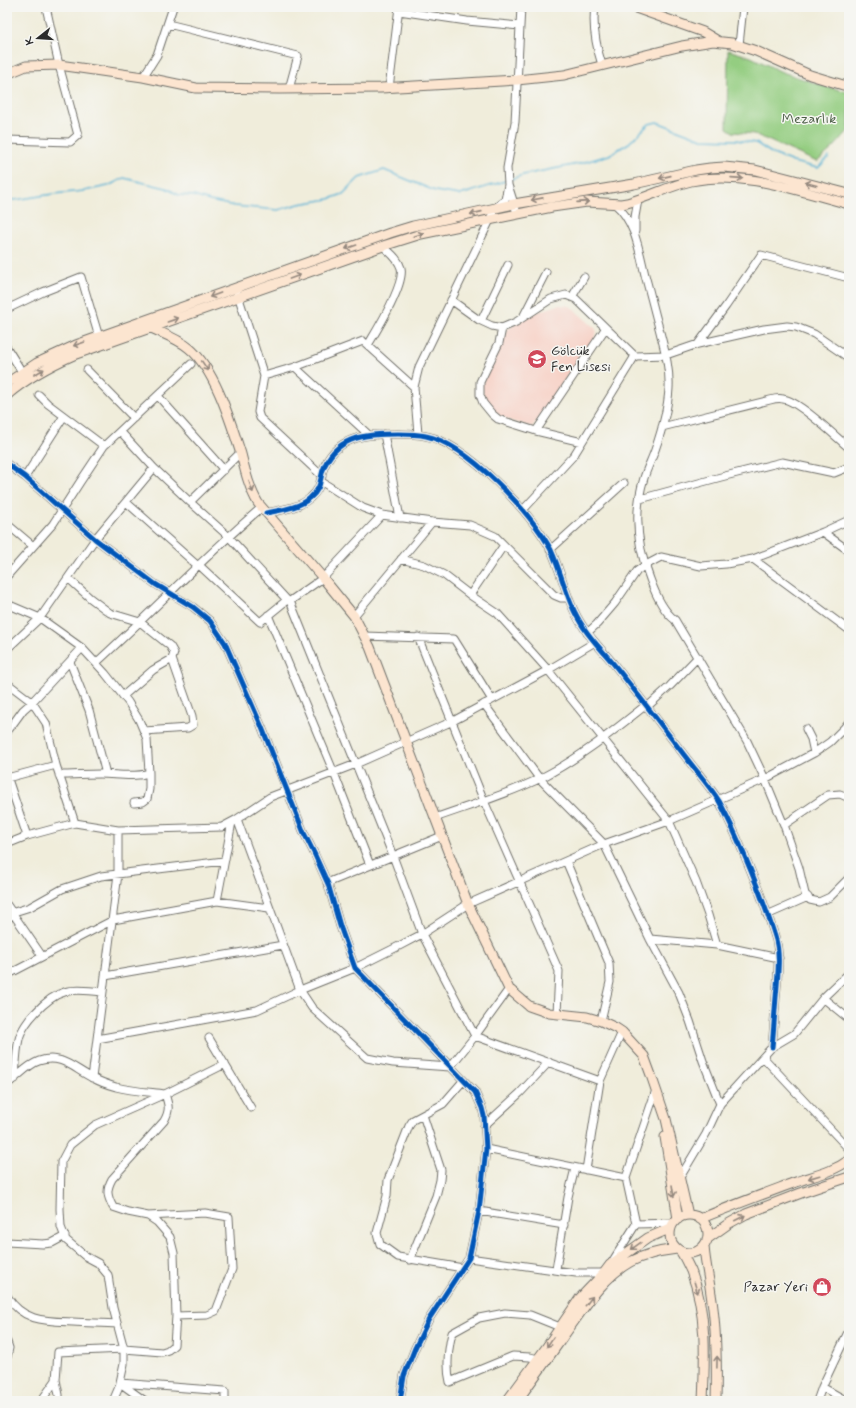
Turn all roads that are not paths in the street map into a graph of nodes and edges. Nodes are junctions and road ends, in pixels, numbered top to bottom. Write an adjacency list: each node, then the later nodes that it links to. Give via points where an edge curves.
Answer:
1 (46, 7): 13 (street)
2 (173, 7): 9 (street)
3 (521, 7): 10 (street)
4 (595, 7): 14 (street, via 596,39)
5 (633, 7): 8 (main road)
6 (743, 7): 12 (street)
7 (399, 9): 10 (street, via 467,22); 19 (street)
8 (644, 9): 11 (main road)
9 (168, 24): 16 (street, via 157,55); 20 (street, via 298,56)
10 (520, 26): 17 (street)
11 (719, 41): 12 (main road); 14 (main road, via 682,46)
12 (739, 45): 18 (main road, via 810,75)
13 (59, 65): 15 (main road, via 26,66); 16 (main road); 21 (street, via 78,135 70,142)
14 (602, 65): 17 (main road, via 564,75)
15 (7, 74)
16 (143, 77): 20 (main road, via 196,88)
17 (517, 80): 19 (main road); 23 (street, via 515,122 508,159)
18 (849, 85)
19 (389, 88): 20 (main road)
20 (289, 89)
21 (7, 140)
22 (634, 184): 24 (main road); 25 (main road, one-way to 22, via 760,171 724,167 696,170); 26 (main road, via 639,191)
23 (508, 185): 27 (street); 30 (street, via 505,200)
24 (614, 187): 27 (main road, one-way to 27); 28 (main road, via 611,197)
25 (849, 194)
26 (638, 200): 28 (main road); 29 (main road, one-way to 29, via 681,184 720,178 751,180); 33 (street)
27 (514, 204): 30 (main road); 31 (street)
28 (614, 204): 31 (main road, one-way to 28, via 580,202); 33 (street, via 623,212)
29 (849, 204)
30 (494, 208): 32 (street); 39 (main road, one-way to 39, via 403,229)
31 (516, 213): 32 (main road)
32 (490, 220): 34 (main road, one-way to 32, via 421,234); 42 (street)
33 (634, 234): 53 (street)
34 (383, 246): 41 (main road, one-way to 34); 51 (street, via 398,261 402,273 386,314)
35 (508, 265): 45 (street)
36 (546, 272): 44 (street)
37 (584, 277): 40 (street)
38 (849, 278): 50 (street, via 762,255)
39 (236, 287): 41 (street); 49 (main road, one-way to 49)
40 (572, 297): 44 (street, via 566,295 551,299); 48 (street)
41 (239, 298): 46 (main road, one-way to 41); 60 (street)
42 (451, 300): 45 (street); 62 (street, via 423,358)
43 (7, 310): 49 (street, via 43,292 81,278)
44 (523, 317): 47 (street, via 507,328)
45 (481, 321): 47 (street)
46 (151, 328): 63 (main road, one-way to 46, via 27,379 57,362); 77 (main road, one-way to 77, via 189,348 203,363 223,404)
47 (502, 328): 70 (street, via 499,343 480,382 481,400 498,419)
48 (605, 329): 54 (street); 70 (street)
49 (99, 337): 59 (main road, one-way to 59, via 61,351)
50 (698, 344): 53 (street); 55 (street, via 786,326 814,334)
51 (368, 345): 57 (street, via 363,342); 62 (street)
52 (7, 348): 59 (street)
53 (666, 355): 54 (street); 68 (street, via 669,388)
54 (634, 356): 74 (street)
55 (849, 358)
56 (191, 364): 65 (street)
57 (295, 367): 60 (street); 73 (street)
58 (87, 370): 67 (street)
59 (22, 372): 61 (main road)
60 (264, 376): 83 (street, via 258,412 260,418)
61 (7, 383)
62 (414, 387): 72 (street)
63 (7, 395)
64 (39, 395): 66 (street)
65 (158, 396): 67 (street); 81 (street)
66 (64, 416): 75 (street); 82 (street)
67 (134, 418): 69 (street)
68 (662, 427): 76 (street, via 784,398); 85 (street, via 644,479)
69 (120, 431): 75 (street); 80 (street)
70 (536, 431): 74 (street)
71 (384, 434): 72 (street); 73 (street); 92 (street)
72 (418, 434): 89 (street, via 436,438 454,448 497,483)
73 (368, 435): 83 (street, via 350,440 339,448 326,462)
74 (582, 442): 89 (street, via 574,455)
75 (104, 446): 88 (street)
76 (849, 448)
77 (240, 453): 81 (street); 90 (main road, one-way to 90, via 252,491)
78 (7, 464): 82 (street)
79 (849, 467): 85 (street, via 834,473 790,463 778,463)
80 (154, 468): 86 (street); 87 (street)
81 (224, 470): 87 (street)
82 (25, 477): 88 (street)
83 (322, 479): 90 (street, via 316,492 306,502 293,507); 91 (street, via 363,508)
84 (624, 483): 101 (street)
85 (640, 499): 106 (street, via 637,536)
86 (126, 502): 98 (street); 105 (street)
87 (190, 502): 97 (street)
88 (63, 510): 98 (street); 100 (street)
89 (523, 510): 101 (street)
90 (264, 511): 97 (street); 109 (main road)
91 (382, 515): 92 (street); 109 (street)
92 (400, 518): 94 (street)
93 (849, 520): 96 (street)
94 (432, 522): 99 (street, via 470,525 494,536); 103 (street)
95 (7, 524): 100 (street)
96 (823, 532): 102 (street); 104 (street)
97 (228, 536): 105 (street); 113 (street)
98 (95, 539): 108 (street); 110 (street)
99 (504, 545): 111 (street); 112 (street, via 554,595)
100 (34, 546): 107 (street)
101 (550, 550): 112 (street)
102 (849, 551)
103 (401, 559): 111 (street, via 424,565 444,575); 116 (street)
104 (753, 559): 106 (street, via 701,566 661,557); 119 (street)
105 (198, 565): 110 (street); 115 (street, via 260,622)
106 (644, 566): 120 (street, via 631,578 615,603); 126 (street, via 668,615 675,620)
107 (7, 576)
108 (68, 578): 117 (street); 118 (street, via 110,613)
109 (323, 578): 113 (street); 116 (main road)
110 (168, 593): 118 (street); 154 (street, via 193,607 210,622 225,644)
111 (470, 595): 130 (street, via 502,617)
112 (569, 598): 120 (street)
113 (289, 601): 115 (street); 145 (street)
114 (7, 604): 117 (street)
115 (268, 616): 147 (street)
116 (354, 616): 121 (main road)
117 (40, 618): 124 (street); 125 (street)
118 (140, 622): 127 (street, via 170,646 174,653); 129 (street)
119 (849, 630)
120 (587, 633): 123 (street)
121 (364, 636): 122 (street); 143 (main road)
122 (418, 637): 133 (street, via 454,639); 137 (street)
123 (595, 642): 130 (street); 136 (street)
124 (82, 648): 128 (street); 129 (street)
125 (7, 649)
126 (698, 657): 136 (street); 153 (street, via 747,741)
127 (172, 659): 132 (street, via 153,670); 140 (street, via 192,716 192,724 188,728)
128 (70, 662): 134 (street); 148 (street, via 89,710)
129 (96, 663): 132 (street)
130 (548, 670): 133 (street); 142 (street)
131 (7, 683): 134 (street)
132 (123, 696): 140 (street)
133 (492, 700): 135 (street)
134 (32, 702): 141 (street); 146 (street, via 46,723)
135 (484, 704): 137 (street); 152 (street)
136 (647, 706): 142 (street); 156 (street)
137 (453, 721): 143 (street); 157 (street)
138 (849, 722): 144 (street, via 830,742)
139 (806, 729): 144 (street)
140 (144, 731): 149 (street, via 147,739)
141 (7, 732)
142 (603, 739): 152 (street); 161 (street)
143 (406, 742): 145 (street); 159 (main road)
144 (814, 753): 153 (street)
145 (356, 764): 147 (street); 169 (street)
146 (56, 765): 150 (street); 151 (street)
147 (334, 773): 154 (street); 172 (street)
148 (106, 774): 149 (street); 150 (street)
149 (149, 774): 158 (street, via 147,799)
150 (59, 775): 162 (street)
151 (7, 777): 165 (street)
152 (539, 778): 157 (street); 168 (street)
153 (765, 779): 156 (street); 163 (street)
154 (287, 790): 160 (street); 175 (street)
155 (849, 798): 163 (street, via 840,794 828,795)
156 (718, 800): 161 (street); 183 (street, via 744,852)
157 (484, 801): 159 (street); 176 (street)
158 (134, 803)
159 (435, 818): 166 (main road)
160 (234, 821): 164 (street, via 222,826); 171 (street); 181 (street)
161 (669, 821): 168 (street); 189 (street, via 696,882)
162 (75, 823): 164 (street); 165 (street)
163 (784, 824): 177 (street)
164 (118, 830): 173 (street)
165 (27, 836): 167 (street)
166 (442, 836): 169 (street); 179 (main road)
167 (7, 844)
168 (604, 844): 170 (street); 187 (street)
169 (393, 856): 172 (street); 186 (street)
170 (566, 861): 176 (street); 202 (street, via 609,963 610,982)
171 (224, 862): 173 (street); 178 (street)
172 (370, 865): 175 (street)
173 (118, 874): 182 (street, via 101,876 62,889 30,908); 184 (street)
174 (849, 878): 177 (street, via 830,897 819,902)
175 (327, 882): 192 (street)
176 (519, 882): 179 (street); 200 (street, via 559,971)
177 (808, 897): 183 (street)
178 (217, 901): 181 (street); 184 (street)
179 (468, 904): 186 (street); 196 (main road)
180 (7, 906): 182 (street)
181 (269, 908): 188 (street)
182 (12, 912): 185 (street); 190 (street)
183 (767, 915): 191 (street)
184 (113, 920): 190 (street); 195 (street)
185 (7, 921)
186 (422, 934): 192 (street); 204 (street)
187 (650, 939): 189 (street); 219 (street, via 690,1021 702,1061)
188 (283, 945): 195 (street); 197 (street)
189 (717, 945): 191 (street)
190 (42, 956): 194 (street)
191 (779, 958): 207 (street)
192 (354, 968): 197 (street); 211 (street)
193 (849, 972): 199 (street)
194 (7, 975)
195 (105, 976): 198 (street)
196 (509, 989): 200 (main road, via 529,1006); 204 (street)
197 (300, 990): 206 (street, via 257,1010); 211 (street, via 312,1008 367,1058 393,1063)
198 (102, 992): 206 (street); 213 (street, via 67,990 46,1001 31,1018 19,1038)
199 (823, 998): 201 (street); 207 (street, via 794,1034)
200 (558, 1014): 202 (main road)
201 (849, 1019)
202 (601, 1021): 203 (main road)
203 (622, 1032): 215 (street); 218 (main road, via 644,1056)
204 (475, 1036): 209 (street); 211 (street)
205 (209, 1038): 210 (street)
206 (97, 1039): 212 (street)
207 (772, 1047): 208 (street)
208 (763, 1057): 219 (street); 224 (street)
209 (549, 1062): 215 (street); 222 (street)
210 (225, 1064): 217 (street); 220 (street)
211 (450, 1067): 214 (street)
212 (92, 1078): 213 (street, via 64,1061 52,1059 40,1060 30,1065); 217 (street, via 116,1087)
213 (15, 1079): 216 (street)
214 (463, 1081): 221 (street, via 443,1104); 222 (street, via 475,1092 482,1108)
215 (600, 1081): 227 (street)
216 (7, 1084)
217 (165, 1094): 233 (street, via 169,1112 164,1121 107,1187 108,1198 113,1207); 238 (street, via 95,1125 70,1145 61,1162 60,1209 61,1227)
218 (657, 1094): 229 (street); 230 (main road, via 666,1119); 235 (main road, one-way to 235)
219 (720, 1104): 230 (street, via 706,1134)
220 (251, 1108)
221 (423, 1115): 243 (street, via 441,1170 436,1196); 243 (street, via 413,1120 409,1126 388,1180 387,1196 376,1233 380,1244 386,1250)
222 (484, 1126): 223 (street)
223 (486, 1149): 226 (street); 231 (street)
224 (849, 1149)
225 (849, 1160): 234 (main road, one-way to 234, via 828,1172)
226 (575, 1168): 227 (street); 236 (street)
227 (586, 1170): 229 (street)
228 (849, 1177): 240 (main road, one-way to 228, via 728,1224 746,1214)
229 (626, 1178): 237 (street)
230 (679, 1179): 232 (main road)
231 (479, 1211): 236 (street); 242 (street)
232 (688, 1215): 234 (main road); 235 (main road)
233 (148, 1216): 248 (street, via 170,1237 174,1253); 248 (street, via 205,1213 229,1217 232,1269 216,1311 196,1316)
234 (700, 1219): 240 (main road, via 707,1228)
235 (674, 1223): 237 (street); 241 (main road, via 671,1240); 245 (main road, one-way to 245, via 648,1238)
236 (564, 1224): 246 (street)
237 (636, 1224): 245 (street)
238 (65, 1236): 239 (street, via 52,1243 43,1244); 249 (street, via 66,1240 98,1264 108,1275)
239 (7, 1242)
240 (706, 1243): 241 (main road, via 701,1250 691,1254); 268 (main road, one-way to 240, via 717,1348 706,1265)
241 (679, 1250): 266 (main road, one-way to 241, via 590,1298 617,1271 629,1262 648,1254); 267 (main road, one-way to 267, via 691,1272 698,1294 704,1331)
242 (469, 1258): 244 (street); 246 (street)
243 (410, 1260): 244 (street)
244 (463, 1268): 264 (street, via 429,1320 415,1348 404,1376)
245 (607, 1269): 246 (street, via 576,1273); 250 (main road, via 580,1298)
246 (556, 1270)
247 (7, 1296): 249 (street, via 22,1313 49,1322)
248 (176, 1316): 253 (street, via 174,1346 168,1350 162,1352)
249 (117, 1324): 253 (street)
250 (560, 1327): 255 (main road, one-way to 255); 255 (street, via 530,1315 505,1313 479,1318 452,1333 448,1352 448,1375 450,1382 513,1356)
251 (849, 1330): 258 (street)
252 (7, 1342): 254 (street)
253 (124, 1349): 256 (street, via 58,1352); 257 (street)
254 (7, 1357)
255 (538, 1359): 265 (main road)
256 (56, 1380): 259 (street); 260 (street)
257 (120, 1383): 261 (street); 262 (street); 263 (street, via 225,1391)
258 (822, 1386): 269 (street); 270 (street)
259 (41, 1401)
260 (59, 1401)
261 (113, 1401)
262 (145, 1401)
263 (225, 1401)
264 (400, 1401)
265 (506, 1401)
266 (517, 1401)
267 (703, 1401)
268 (716, 1401)
269 (817, 1401)
270 (847, 1401)

